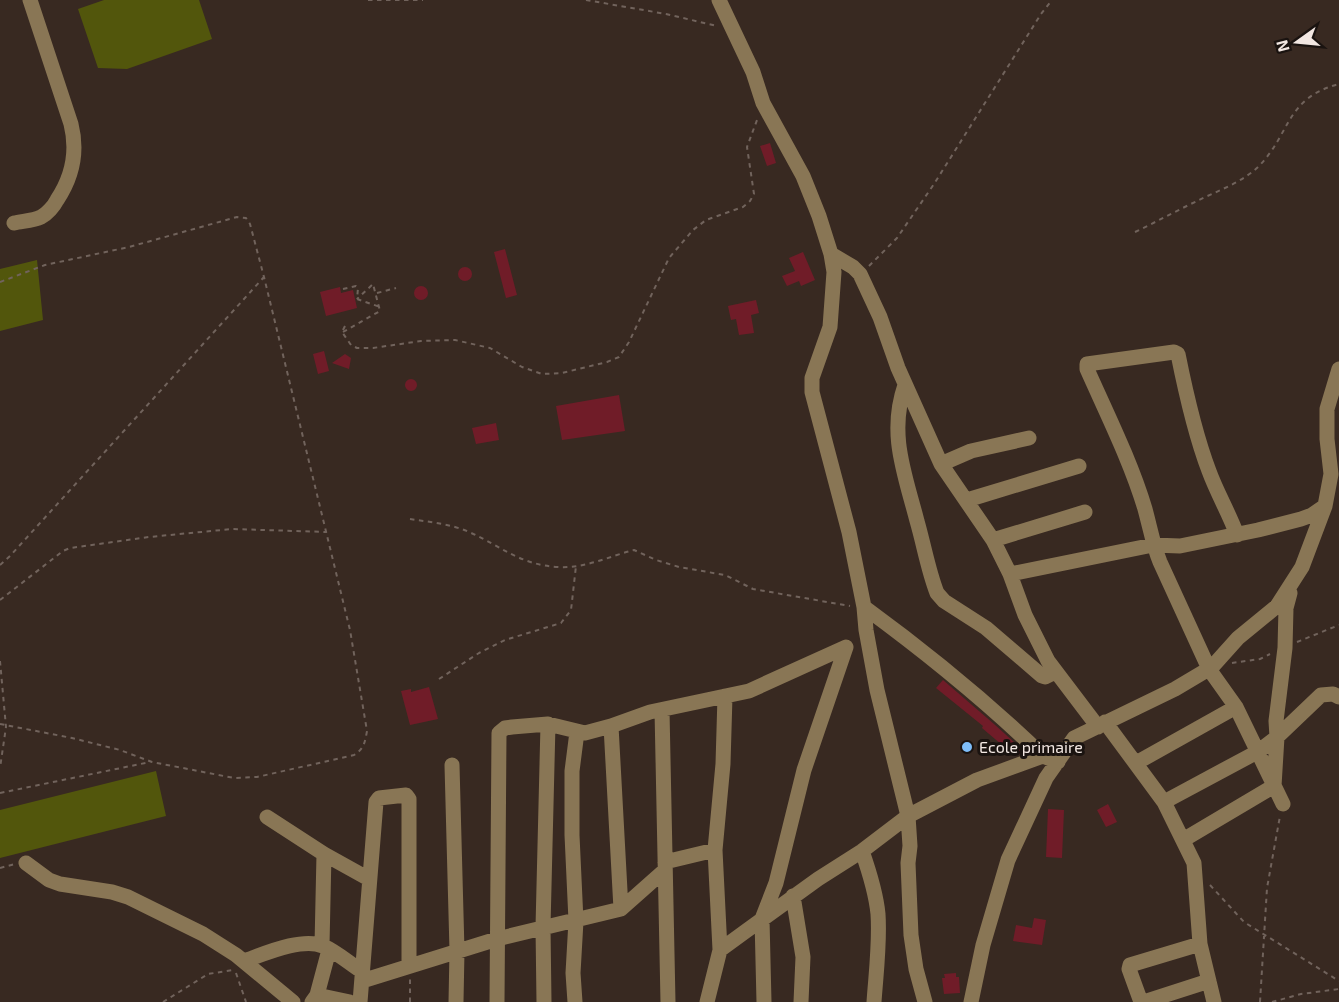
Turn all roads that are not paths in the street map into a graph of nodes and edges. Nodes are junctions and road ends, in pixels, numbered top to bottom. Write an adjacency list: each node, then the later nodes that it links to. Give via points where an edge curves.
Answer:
1 (30, 0): 3 (street, via 71,124 75,150 72,173 55,204 43,216)
2 (719, 0): 4 (street, via 763,103 803,176)
3 (14, 223)
4 (831, 254): 6 (street, via 860,274); 18 (street, via 834,272 830,327 812,378 812,392 843,506)
5 (1339, 369): 11 (street, via 1327,409 1331,474)
6 (905, 385): 8 (street); 22 (street, via 897,424 901,466 937,593 1042,676)
7 (1029, 438): 8 (street, via 971,451)
8 (941, 464): 10 (street)
9 (1079, 466): 10 (street)
10 (967, 500): 14 (street)
11 (1325, 506): 13 (street, via 1301,519); 17 (street)
12 (1085, 512): 14 (street)
13 (1237, 535): 15 (street, via 1180,546); 15 (street, via 1209,472 1178,354 1089,363 1087,369 1145,509)
14 (993, 540): 16 (street)
15 (1153, 545): 16 (street); 21 (street)
16 (1010, 574): 22 (street, via 1025,615)
17 (1294, 580): 21 (street, via 1277,606 1238,638); 31 (street, via 1286,608)
18 (864, 607): 19 (street); 33 (street, via 988,704)
19 (866, 630): 20 (street); 40 (street)
20 (846, 647): 23 (street, via 748,691); 51 (street, via 804,770 776,883)
21 (1209, 669): 25 (street); 28 (street)
22 (1055, 672): 28 (street)
23 (724, 696): 26 (street); 43 (street)
24 (1339, 697): 31 (street, via 1321,695)
25 (1236, 707): 32 (street); 35 (street)
26 (662, 710): 29 (street); 47 (street)
27 (548, 724): 30 (street); 53 (street); 54 (street, via 512,727 499,734)
28 (1101, 725): 34 (street, via 1074,738); 35 (street)
29 (611, 726): 30 (street, via 591,733); 50 (street)
30 (576, 732): 52 (street, via 572,771)
31 (1277, 737): 32 (street); 37 (street)
32 (1259, 751): 37 (street); 38 (street)
33 (1043, 756): 34 (street); 40 (street, via 977,780)
34 (1058, 762): 77 (street, via 1046,778 1008,860)
35 (1136, 763): 38 (street)
36 (452, 765): 58 (street)
37 (1274, 786): 39 (street); 42 (street)
38 (1164, 802): 42 (street)
39 (1283, 804)
40 (908, 816): 44 (street); 76 (street, via 911,935)
41 (267, 817): 45 (street)
42 (1183, 840): 55 (street, via 1196,869)
43 (715, 850): 47 (street); 57 (street)
44 (862, 851): 49 (street); 75 (street, via 878,912)
45 (324, 855): 48 (street); 56 (street)
46 (26, 863): 59 (street, via 60,884 128,897 203,934)
47 (665, 866): 50 (street); 71 (street)
48 (369, 879): 60 (street, via 377,800 407,796); 61 (street)
49 (793, 896): 51 (street); 74 (street, via 802,957)
50 (621, 909): 52 (street)
51 (762, 919): 57 (street); 73 (street)
52 (576, 921): 53 (street); 70 (street)
53 (543, 927): 54 (street); 69 (street)
54 (497, 939): 58 (street); 68 (street)
55 (1200, 944): 62 (street); 78 (street, via 1130,965)
56 (326, 948): 59 (street, via 305,944); 61 (street); 63 (street)
57 (720, 950): 72 (street)
58 (457, 951): 60 (street); 67 (street)
59 (244, 961): 64 (street)
60 (410, 965): 61 (street)
61 (363, 976): 66 (street)
62 (1209, 981): 78 (street); 79 (street)
63 (315, 998): 65 (street)
64 (292, 1002)
65 (350, 1002)
66 (360, 1002)
67 (456, 1002)
68 (497, 1002)
69 (544, 1002)
70 (575, 1002)
71 (668, 1002)
72 (707, 1002)
73 (764, 1002)
74 (801, 1002)
75 (874, 1002)
76 (925, 1002)
77 (971, 1002)
78 (1142, 1002)
79 (1214, 1002)

